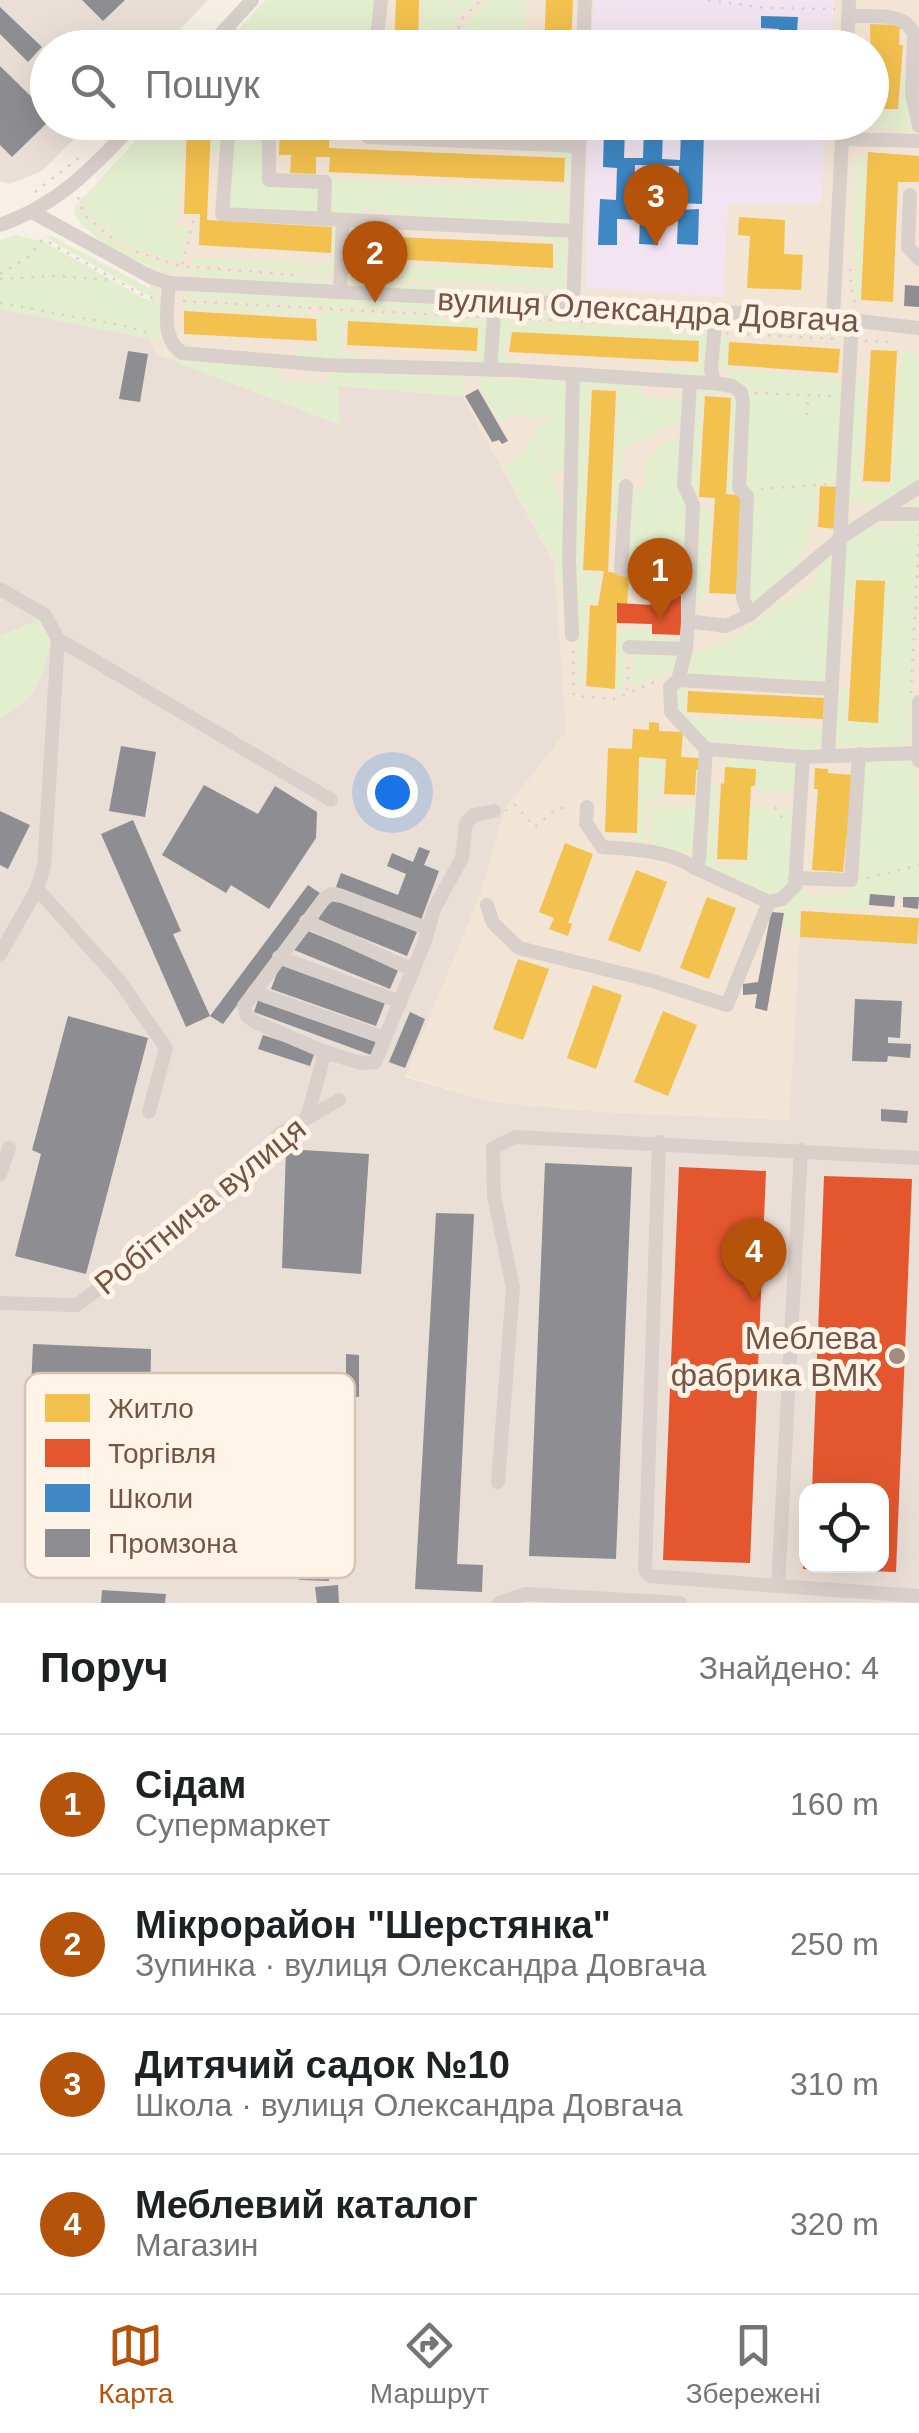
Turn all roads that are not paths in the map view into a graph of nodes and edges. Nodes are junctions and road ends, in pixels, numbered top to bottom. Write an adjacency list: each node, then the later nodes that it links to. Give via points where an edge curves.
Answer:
1 (252, 0): 5 (street)
2 (382, 0): 6 (street)
3 (586, 0): 7 (street)
4 (849, 8): 8 (street, via 911,26)
5 (225, 29)
6 (378, 30)
7 (584, 30)
8 (919, 126)
9 (119, 140): 19 (street, via 81,180)
10 (227, 140): 20 (street, via 222,214)
11 (269, 140): 20 (street, via 269,180 325,182)
12 (438, 140): 17 (street)
13 (578, 140): 17 (street)
14 (842, 140): 31 (street)
15 (868, 140): 16 (street)
16 (919, 142)
17 (578, 146): 23 (street)
18 (910, 196): 24 (street, via 908,247)
19 (34, 213): 22 (street); 25 (street, вулиця Олександра Довгача)
20 (324, 219): 21 (street)
21 (343, 220): 23 (street); 26 (street)
22 (0, 225)
23 (575, 232): 28 (street)
24 (919, 258)
25 (169, 283): 26 (street, вулиця Олександра Довгача); 33 (street, via 170,342 182,353)
26 (340, 292): 27 (street, вулиця Олександра Довгача)
27 (496, 302): 28 (street, вулиця Олександра Довгача); 33 (street)
28 (573, 306): 29 (street, вулиця Олександра Довгача)
29 (716, 312): 31 (street, вулиця Олександра Довгача); 36 (street)
30 (856, 316): 31 (street, вулиця Олександра Довгача); 32 (street, вулиця Олександра Довгача); 41 (street)
31 (833, 318)
32 (919, 328)
33 (490, 370): 34 (street)
34 (573, 374): 35 (street); 46 (street)
35 (690, 382): 36 (street); 42 (street, via 684,486 694,505)
36 (714, 383): 44 (street, via 741,392 739,488 745,490 743,598)
37 (626, 486): 42 (street, via 621,569 668,575)
38 (919, 487): 39 (street)
39 (881, 514): 40 (street); 41 (street)
40 (919, 514)
41 (842, 537): 44 (street); 51 (street)
42 (688, 587): 45 (street)
43 (0, 588): 47 (street, via 45,616)
44 (749, 614): 45 (street, via 726,626)
45 (688, 621): 49 (street)
46 (572, 635)
47 (58, 639): 58 (street); 63 (street, via 44,866)
48 (629, 647): 49 (street)
49 (686, 649): 50 (street)
50 (678, 680): 51 (street); 53 (street, via 670,687 671,712)
51 (832, 689): 54 (street)
52 (915, 704): 56 (street)
53 (706, 749): 57 (street); 61 (street)
54 (828, 754): 55 (street); 57 (street)
55 (859, 754): 56 (street); 62 (street, via 850,880)
56 (918, 756)
57 (803, 757): 62 (street)
58 (331, 800)
59 (587, 807): 61 (street, via 586,823 602,846 644,850)
60 (494, 810): 67 (street, via 466,823 462,858)
61 (695, 868): 64 (street)
62 (795, 882): 64 (street, via 782,899)
63 (37, 889): 68 (street); 76 (street, via 118,978 166,1048)
64 (769, 902): 65 (street, via 727,1005 520,948 493,924)
65 (487, 905)
66 (306, 921): 67 (street, via 330,894); 69 (street); 70 (street)
67 (428, 930): 70 (street)
68 (0, 954)
69 (279, 957): 71 (street); 72 (street)
70 (413, 970): 72 (street)
71 (254, 992): 73 (street); 74 (street, via 244,1006 247,1016)
72 (400, 1002): 73 (street)
73 (385, 1038): 74 (street, via 376,1062)
74 (325, 1052): 77 (street)
75 (339, 1100): 77 (street, Робітнича вулиця)
76 (149, 1112)
77 (307, 1118): 83 (street, Робітнича вулиця, via 279,1134 252,1173 77,1304)
78 (659, 1142): 80 (street); 84 (street, via 515,1136 494,1148 494,1196 513,1288); 85 (street, via 645,1570 650,1576)
79 (9, 1148): 82 (street)
80 (801, 1150): 81 (street); 85 (street)
81 (919, 1158)
82 (0, 1174)
83 (0, 1303)
84 (498, 1482)
85 (778, 1586): 86 (street)
86 (919, 1596)
87 (499, 1603): 88 (street, via 526,1594)
88 (680, 1603)

